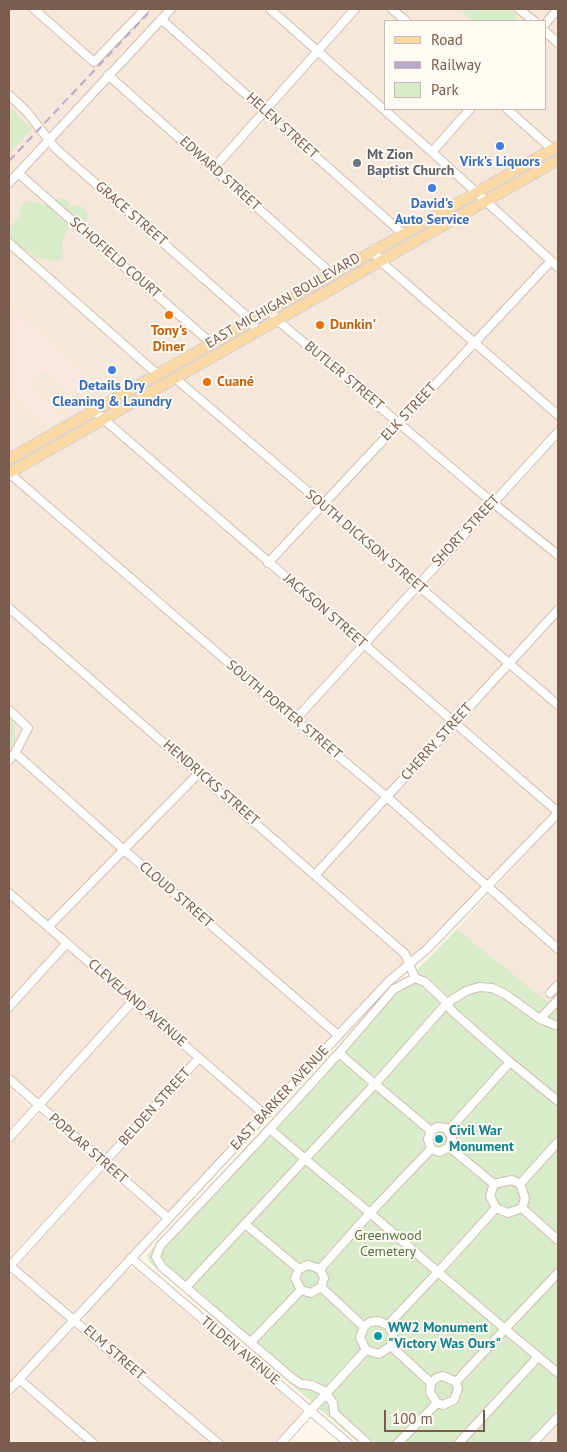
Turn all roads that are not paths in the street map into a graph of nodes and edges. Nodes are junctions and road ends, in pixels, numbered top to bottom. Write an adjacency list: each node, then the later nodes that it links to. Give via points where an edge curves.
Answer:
1 (34, 9): 2 (street, via 94,62)
2 (145, 9)
3 (171, 9): 9 (street)
4 (270, 9): 15 (street)
5 (355, 9): 15 (street)
6 (392, 9): 10 (street)
7 (519, 9): 11 (street)
8 (558, 9): 12 (street)
9 (161, 19): 16 (street); 22 (street, HELEN STREET)
10 (405, 20)
11 (533, 20)
12 (547, 22)
13 (547, 33): 14 (street)
14 (558, 43)
15 (318, 51): 18 (street); 22 (street)
16 (108, 75): 23 (street); 27 (street, EDWARD STREET)
17 (9, 95): 23 (street, GRACE STREET)
18 (384, 109)
19 (385, 110): 25 (street)
20 (469, 110): 25 (street)
21 (507, 110): 24 (street)
22 (265, 111): 27 (street); 32 (street, HELEN STREET)
23 (49, 140): 28 (street); 41 (street, GRACE STREET)
24 (555, 147): 30 (main road, EAST MICHIGAN BOULEVARD)
25 (432, 152): 30 (street)
26 (558, 160): 31 (main road, EAST MICHIGAN BOULEVARD)
27 (214, 168): 38 (street, EDWARD STREET)
28 (18, 173): 29 (street); 43 (street, SCHOFIELD COURT)
29 (9, 183)
30 (475, 192): 31 (street); 32 (main road, EAST MICHIGAN BOULEVARD)
31 (484, 200): 35 (main road, EAST MICHIGAN BOULEVARD); 36 (street)
32 (402, 233): 34 (main road, EAST MICHIGAN BOULEVARD)
33 (9, 243): 45 (street)
34 (374, 249): 35 (street); 38 (main road, EAST MICHIGAN BOULEVARD)
35 (379, 260): 40 (main road, EAST MICHIGAN BOULEVARD); 44 (street)
36 (551, 261): 37 (street); 44 (street, ELK STREET)
37 (558, 268)
38 (332, 274): 39 (main road, EAST MICHIGAN BOULEVARD)
39 (270, 309): 40 (street, BUTLER STREET); 41 (main road, EAST MICHIGAN BOULEVARD)
40 (276, 319): 42 (main road, EAST MICHIGAN BOULEVARD); 50 (street, BUTLER STREET)
41 (251, 320): 42 (street, GRACE STREET); 43 (main road, EAST MICHIGAN BOULEVARD)
42 (257, 330): 46 (main road, EAST MICHIGAN BOULEVARD)
43 (211, 343): 45 (main road, EAST MICHIGAN BOULEVARD)
44 (474, 343): 48 (street); 50 (street, ELK STREET)
45 (157, 374): 47 (main road, EAST MICHIGAN BOULEVARD)
46 (175, 378): 49 (main road, EAST MICHIGAN BOULEVARD); 55 (street, SOUTH DICKSON STREET)
47 (93, 410): 49 (street, JACKSON STREET); 52 (main road, EAST MICHIGAN BOULEVARD)
48 (558, 415)
49 (103, 418): 53 (main road, EAST MICHIGAN BOULEVARD); 57 (street, JACKSON STREET)
50 (399, 423): 54 (street, BUTLER STREET); 55 (street, ELK STREET)
51 (558, 432): 54 (street, SHORT STREET)
52 (9, 459)
53 (9, 473): 65 (street, SOUTH PORTER STREET)
54 (493, 503): 56 (street, BUTLER STREET); 58 (street, SHORT STREET)
55 (322, 505): 57 (street, ELK STREET); 58 (street, SOUTH DICKSON STREET)
56 (558, 555)
57 (268, 562): 61 (street, JACKSON STREET)
58 (417, 585): 61 (street, SHORT STREET); 62 (street, SOUTH DICKSON STREET)
59 (9, 608): 69 (street, HENDRICKS STREET)
60 (558, 610): 62 (street, CHERRY STREET)
61 (363, 644): 65 (street, SHORT STREET); 66 (street, JACKSON STREET)
62 (509, 663): 63 (street, SOUTH DICKSON STREET); 66 (street, CHERRY STREET)
63 (558, 705)
64 (9, 710): 67 (street, via 28,728)
65 (295, 720): 70 (street, SOUTH PORTER STREET)
66 (456, 722): 70 (street, CHERRY STREET); 71 (street, JACKSON STREET)
67 (15, 753): 68 (street); 72 (street, CLOUD STREET)
68 (9, 760)
69 (199, 773): 72 (street); 73 (street, HENDRICKS STREET)
70 (387, 797): 73 (street, CHERRY STREET); 74 (street, SOUTH PORTER STREET)
71 (558, 812): 74 (street, EAST BARKER AVENUE)
72 (124, 850): 76 (street); 89 (street, CLOUD STREET)
73 (316, 874): 79 (street, HENDRICKS STREET, via 405,954)
74 (487, 884): 78 (street, SOUTH PORTER STREET); 79 (street, EAST BARKER AVENUE, via 427,949)
75 (9, 893): 76 (street, CLEVELAND AVENUE)
76 (48, 927): 77 (street, CLEVELAND AVENUE)
77 (67, 943): 84 (street, CLEVELAND AVENUE); 86 (street)
78 (558, 949)
79 (409, 963): 80 (street, HENDRICKS STREET); 89 (street, EAST BARKER AVENUE)
80 (415, 978): 85 (street, via 424,982); 90 (street, via 394,988)
81 (558, 985): 82 (street)
82 (550, 993)
83 (558, 1000): 87 (street)
84 (133, 1001): 91 (street, CLEVELAND AVENUE); 96 (street)
85 (447, 1004): 87 (street, via 466,991 492,988); 92 (street); 94 (street)
86 (9, 1007)
87 (540, 1018): 88 (street)
88 (558, 1026)
89 (338, 1035): 97 (street, EAST BARKER AVENUE)
90 (339, 1054): 94 (street); 98 (street)
91 (199, 1058): 97 (street, CLEVELAND AVENUE); 106 (street, BELDEN STREET)
92 (510, 1062): 95 (street); 99 (street)
93 (9, 1079): 96 (street, POPLAR STREET)
94 (375, 1084): 100 (street); 105 (street)
95 (558, 1102)
96 (39, 1106): 101 (street); 106 (street, POPLAR STREET)
97 (264, 1114): 112 (street, EAST BARKER AVENUE)
98 (270, 1128): 105 (street); 121 (street, via 157,1251 158,1262)
99 (449, 1130): 100 (street, via 440,1127); 103 (street, via 452,1138)
100 (431, 1131): 104 (street, via 428,1140)
101 (9, 1138)
102 (558, 1142): 108 (street)
103 (449, 1147): 104 (street, via 440,1152); 107 (street)
104 (431, 1149): 111 (street)
105 (305, 1158): 111 (street); 113 (street)
106 (104, 1163): 112 (street, POPLAR STREET); 116 (street, BELDEN STREET)
107 (494, 1184): 108 (street, via 512,1180); 109 (street, via 490,1196)
108 (520, 1184): 110 (street, via 526,1198)
109 (496, 1208): 110 (street, via 508,1213); 119 (street)
110 (522, 1208): 114 (street)
111 (370, 1213): 118 (street); 119 (street)
112 (168, 1218): 115 (street, EAST BARKER AVENUE)
113 (245, 1224): 117 (street); 121 (street)
114 (558, 1240)
115 (131, 1258): 124 (street, EAST BARKER AVENUE); 139 (street, TILDEN AVENUE)
116 (9, 1266): 124 (street, ELM STREET)
117 (299, 1269): 118 (street, via 308,1264); 123 (street, via 295,1278)
118 (320, 1269): 122 (street, via 324,1278)
119 (438, 1272): 125 (street); 127 (street)
120 (558, 1273): 127 (street)
121 (187, 1286): 128 (street)
122 (321, 1288): 123 (street, via 312,1293); 126 (street)
123 (301, 1290): 128 (street)
124 (74, 1319): 133 (street, EAST BARKER AVENUE); 142 (street, ELM STREET)
125 (388, 1325): 126 (street, via 378,1320); 129 (street, via 393,1336)
126 (364, 1326): 130 (street, via 360,1338)
127 (505, 1329): 131 (street); 134 (street)
128 (251, 1342): 137 (street, via 301,1384 312,1385)
129 (391, 1346): 130 (street, via 379,1354); 135 (street)
130 (366, 1350): 137 (street)
131 (538, 1357): 132 (street); 147 (street)
132 (558, 1373)
133 (19, 1379): 136 (street, EAST BARKER AVENUE); 141 (street)
134 (456, 1382): 135 (street, via 443,1376); 138 (street, via 458,1389 454,1400 443,1405)
135 (431, 1383): 138 (street, via 430,1392)
136 (9, 1390)
137 (326, 1393): 139 (street); 145 (street, via 333,1403 334,1414)
138 (436, 1403): 146 (street)
139 (310, 1410): 143 (street); 144 (street, TILDEN AVENUE)
140 (558, 1416): 148 (street)
141 (93, 1443)
142 (218, 1443)
143 (282, 1443)
144 (348, 1443)
145 (367, 1443)
146 (398, 1443)
147 (459, 1443)
148 (533, 1443)

